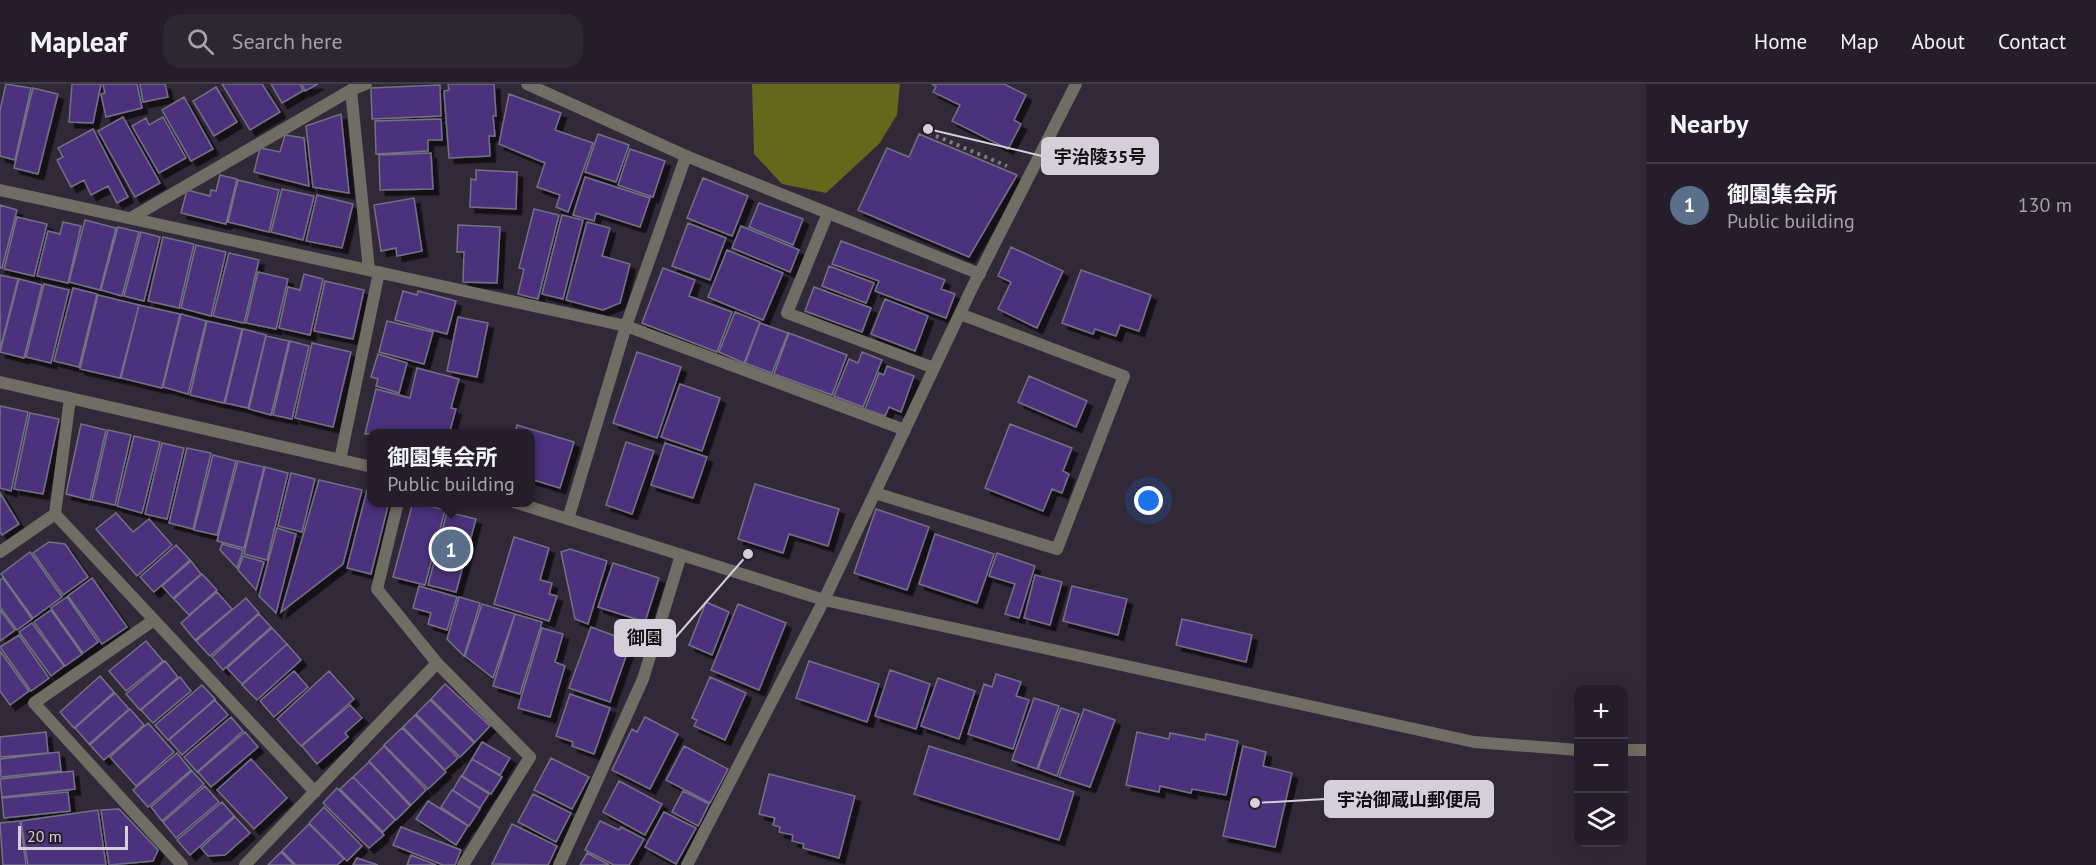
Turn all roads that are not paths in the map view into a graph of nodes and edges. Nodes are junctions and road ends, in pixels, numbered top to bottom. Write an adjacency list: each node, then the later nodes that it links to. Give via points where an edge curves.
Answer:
1 (366, 84): 4 (street)
2 (527, 84): 5 (street)
3 (1076, 84): 10 (street)
4 (351, 90): 8 (street); 9 (street)
5 (686, 156): 7 (street); 12 (street)
6 (0, 190): 8 (street)
7 (828, 213): 10 (street); 13 (street, via 787,313)
8 (131, 218): 9 (street)
9 (374, 271): 12 (street); 17 (street)
10 (980, 274): 11 (street)
11 (960, 314): 13 (street); 19 (street, via 1124,376 1057,549)
12 (626, 326): 16 (street); 23 (street)
13 (934, 368): 16 (street)
14 (0, 382): 15 (street)
15 (70, 398): 17 (street); 22 (street)
16 (905, 430): 19 (street)
17 (340, 460): 18 (street)
18 (367, 466)
19 (875, 493): 26 (street)
20 (397, 507): 28 (street, via 377,589)
21 (530, 507): 23 (street)
22 (55, 514): 24 (street); 27 (street)
23 (568, 519): 25 (street)
24 (0, 552)
25 (681, 555): 26 (street); 36 (street, via 643,679)
26 (825, 600): 29 (street, via 1474,742); 37 (street)
27 (154, 620): 32 (street); 33 (street, via 34,704)
28 (437, 663): 32 (street); 35 (street, via 530,757)
29 (1574, 750)
30 (1628, 750): 31 (street)
31 (1646, 750)
32 (315, 792): 34 (street)
33 (182, 865)
34 (245, 865)
35 (463, 865)
36 (559, 865)
37 (687, 865)

